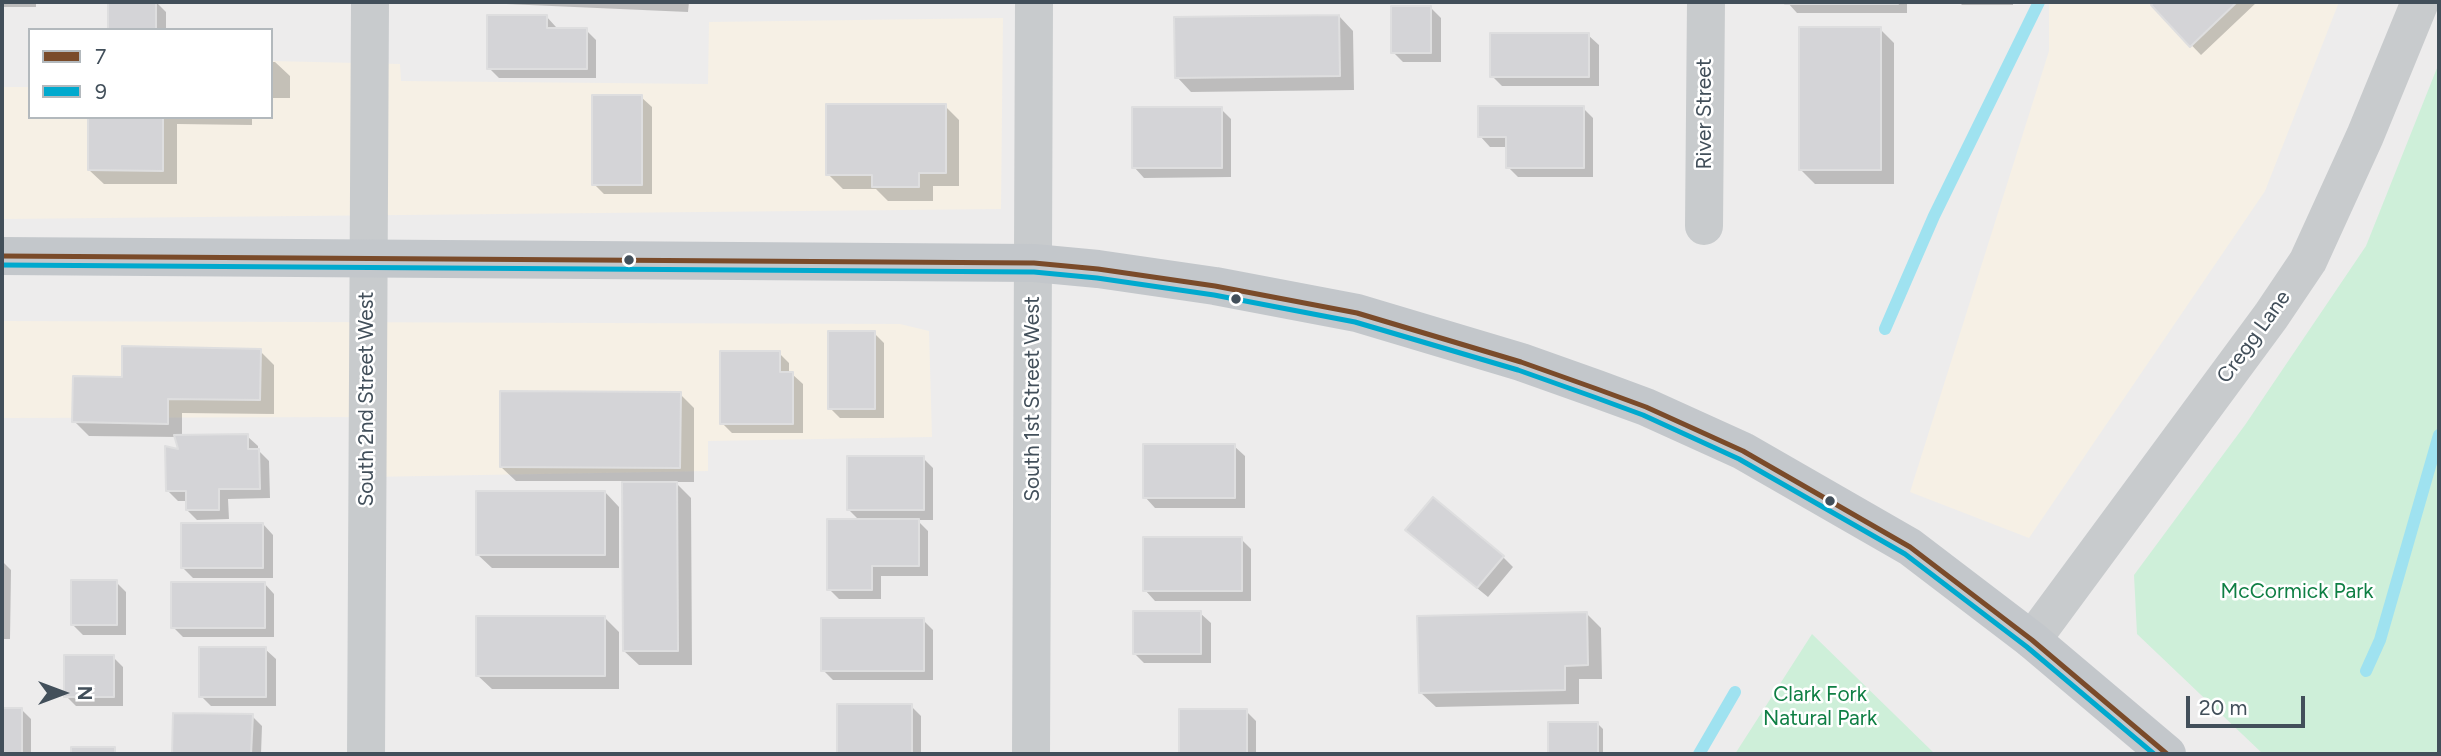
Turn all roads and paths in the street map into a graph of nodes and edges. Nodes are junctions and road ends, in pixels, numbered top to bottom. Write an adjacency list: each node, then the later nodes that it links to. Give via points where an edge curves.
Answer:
1 (370, 2): 7 (street, South 2nd Street West)
2 (1034, 2): 8 (street, South 1st Street West)
3 (1706, 2): 5 (street, River Street)
4 (2420, 2): 9 (street, Cregg Lane, via 2308,261)
5 (1704, 226)
6 (2, 256): 7 (main road)
7 (368, 258): 8 (main road); 10 (street, South 2nd Street West)
8 (1034, 263): 9 (main road, via 1215,286 1357,313 1521,362 1646,407 1744,452 1910,547); 11 (street, South 1st Street West)
9 (2032, 639): 12 (main road)
10 (366, 754)
11 (1031, 754)
12 (2166, 754)

